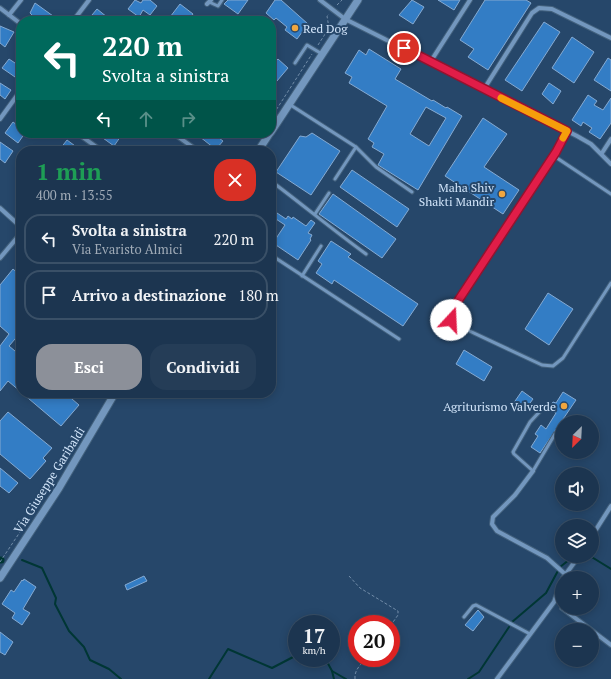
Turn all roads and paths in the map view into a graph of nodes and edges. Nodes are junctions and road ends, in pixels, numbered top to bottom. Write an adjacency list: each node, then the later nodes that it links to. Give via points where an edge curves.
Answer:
1 (21, 0): 11 (street)
2 (89, 0): 12 (street)
3 (222, 0): 8 (lane, via 218,6)
4 (320, 0): 10 (street)
5 (342, 0): 10 (path)
6 (358, 0): 13 (street)
7 (470, 0): 18 (street)
8 (209, 2)
9 (0, 8): 11 (street)
10 (332, 10): 13 (street); 16 (path, via 327,16 329,28)
11 (9, 15): 14 (street)
12 (77, 16)
13 (345, 19): 17 (street); 18 (street)
14 (16, 20)
15 (611, 38): 20 (street, via 552,9 539,8 532,13)
16 (315, 50): 17 (lane); 19 (lane, via 308,45); 23 (path)
17 (322, 54): 22 (street)
18 (431, 61): 20 (street)
19 (295, 63)
20 (484, 89): 26 (street)
21 (16, 97): 24 (street)
22 (289, 104): 25 (street); 32 (lane)
23 (276, 110)
24 (0, 119)
25 (276, 124)
26 (567, 131): 33 (street, via 591,144); 34 (lane)
27 (84, 138): 30 (street)
28 (180, 138): 31 (street)
29 (611, 139): 33 (street)
30 (95, 146)
31 (191, 146)
32 (356, 147): 36 (lane); 38 (lane, via 376,167)
33 (602, 154): 35 (street)
34 (554, 156): 40 (lane); 50 (lane, via 452,310 451,320 542,365 553,366 563,358)
35 (611, 164)
36 (335, 179)
37 (276, 185): 42 (lane)
38 (412, 192)
39 (329, 193): 42 (lane)
40 (611, 194)
41 (0, 208): 43 (street)
42 (315, 214): 46 (lane, via 323,223)
43 (16, 222)
44 (16, 239): 47 (street)
45 (321, 246): 49 (lane)
46 (366, 254)
47 (0, 258)
48 (276, 258): 49 (lane)
49 (302, 276): 51 (lane)
50 (611, 283)
51 (399, 339)
52 (112, 398): 60 (street, Via Giuseppe Garibaldi)
53 (543, 408): 56 (lane, via 530,422 513,452)
54 (555, 434): 56 (lane)
55 (61, 470): 59 (path)
56 (533, 471): 63 (street, via 515,495 493,517 492,524 497,531 547,558)
57 (611, 506): 58 (street)
58 (599, 525)
59 (0, 562)
60 (10, 563): 62 (street); 66 (street, Via Giuseppe Garibaldi)
61 (574, 563): 64 (street)
62 (0, 569)
63 (558, 571)
64 (568, 571)
65 (349, 576): 68 (path, via 360,588 398,611)
66 (0, 578)
67 (554, 602): 71 (street)
68 (398, 615)
69 (571, 615): 72 (street)
70 (464, 617): 71 (lane, via 476,605)
71 (530, 634): 75 (street)
72 (611, 645)
73 (359, 667): 74 (path)
74 (355, 679)
75 (497, 679)

